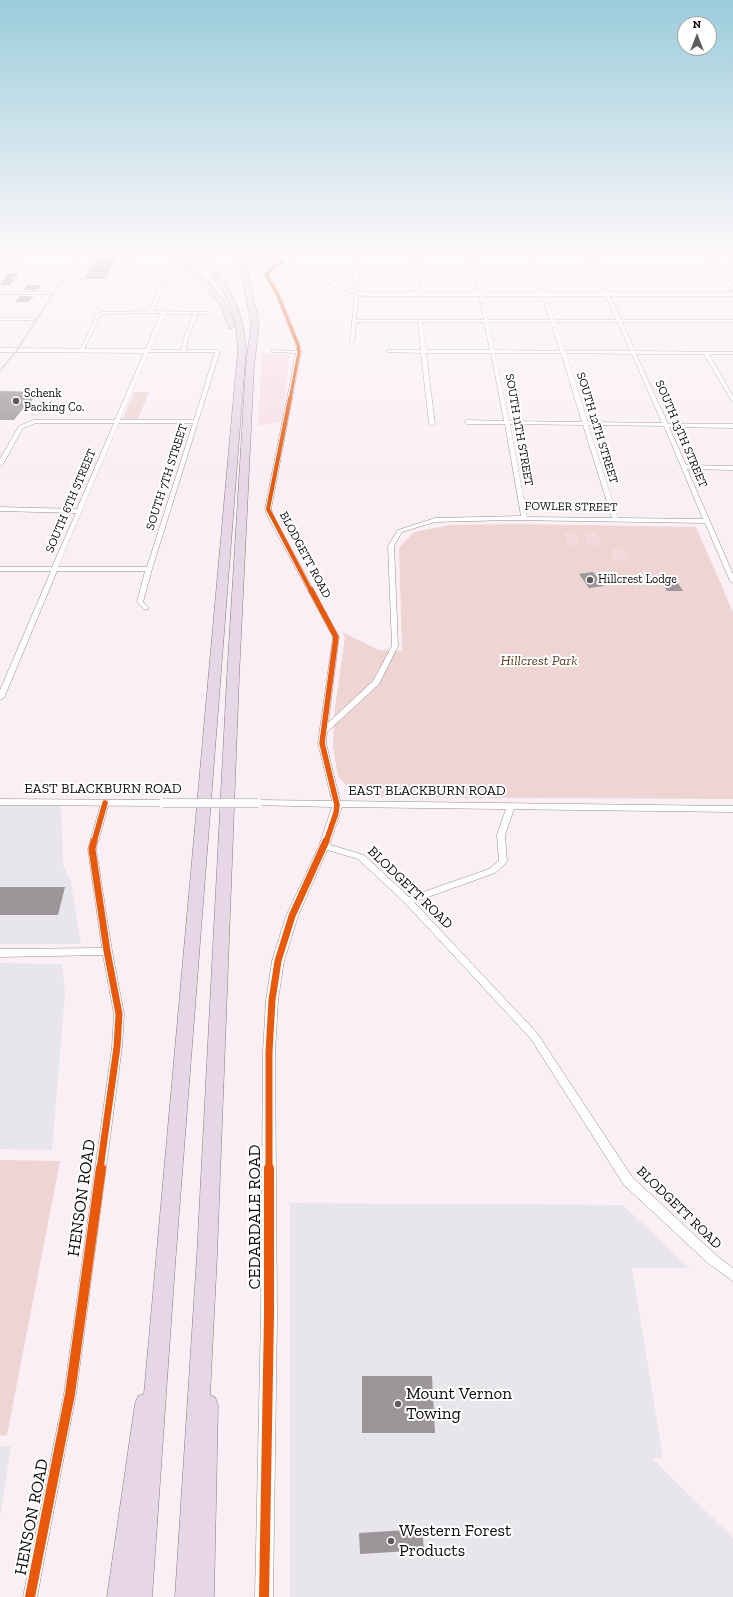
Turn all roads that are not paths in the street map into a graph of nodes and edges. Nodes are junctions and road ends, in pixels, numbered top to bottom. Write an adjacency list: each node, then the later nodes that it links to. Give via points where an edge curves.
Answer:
1 (93, 327): 17 (street)
2 (157, 327): 18 (street, SOUTH 6TH STREET)
3 (191, 327): 19 (street)
4 (232, 327): 29 (highway)
5 (241, 327): 29 (highway, via 242,349)
6 (248, 327): 14 (highway)
7 (255, 327): 14 (highway)
8 (291, 327): 22 (street, BLODGETT ROAD)
9 (353, 327): 15 (street)
10 (421, 327): 23 (street)
11 (488, 327): 24 (street, SOUTH 11TH STREET)
12 (556, 327): 25 (street, SOUTH 12TH STREET)
13 (622, 327): 26 (street, SOUTH 13TH STREET)
14 (252, 342): 63 (highway, via 233,677)
15 (352, 342)
16 (0, 350): 17 (street)
17 (82, 350): 18 (street)
18 (147, 351): 19 (street); 31 (street, SOUTH 6TH STREET)
19 (183, 351): 32 (street, SOUTH 7TH STREET, via 218,351)
20 (273, 351): 22 (street)
21 (388, 351): 23 (street)
22 (299, 352): 53 (street, BLODGETT ROAD, via 268,509 336,637)
23 (423, 352): 24 (street); 36 (street)
24 (493, 352): 25 (street); 34 (street, SOUTH 11TH STREET)
25 (563, 352): 26 (street); 35 (street, SOUTH 12TH STREET)
26 (634, 352): 27 (street); 37 (street, SOUTH 13TH STREET)
27 (706, 353): 28 (street); 30 (street)
28 (733, 353)
29 (238, 398): 64 (highway)
30 (733, 400)
31 (116, 422): 32 (street); 39 (street, via 35,421 21,427); 43 (street, SOUTH 6TH STREET)
32 (196, 422): 49 (street, SOUTH 7TH STREET)
33 (467, 422): 34 (street)
34 (507, 422): 35 (street); 44 (street, SOUTH 11TH STREET)
35 (585, 423): 37 (street); 45 (street, SOUTH 12TH STREET)
36 (432, 424)
37 (666, 424): 38 (street); 40 (street, SOUTH 13TH STREET)
38 (733, 426)
39 (0, 464)
40 (684, 467): 41 (street); 46 (street, SOUTH 13TH STREET)
41 (733, 468)
42 (0, 509): 43 (street)
43 (80, 511): 48 (street, SOUTH 6TH STREET)
44 (524, 518): 45 (street, FOWLER STREET); 53 (street, FOWLER STREET, via 435,520 400,531 391,546 395,646 376,682)
45 (615, 519): 46 (street, FOWLER STREET)
46 (707, 521): 50 (street, SOUTH 13TH STREET)
47 (0, 568): 48 (street)
48 (55, 568): 49 (street); 52 (street, SOUTH 6TH STREET)
49 (149, 569): 51 (street, SOUTH 7TH STREET, via 140,602)
50 (733, 580)
51 (146, 608)
52 (0, 698)
53 (325, 730): 56 (street, BLODGETT ROAD, via 322,743)
54 (0, 802): 55 (street, EAST BLACKBURN ROAD)
55 (105, 803): 56 (street, EAST BLACKBURN ROAD, bridge); 61 (street, HENSON ROAD, via 92,849)
56 (337, 805): 57 (street, EAST BLACKBURN ROAD); 59 (street, BLODGETT ROAD)
57 (511, 806): 58 (street, EAST BLACKBURN ROAD); 60 (street, via 501,835 503,862 492,871)
58 (733, 809)
59 (324, 846): 60 (street, BLODGETT ROAD, via 361,857); 71 (street, CEDARDALE ROAD, via 292,916 278,961 271,1013)
60 (408, 901): 65 (street, BLODGETT ROAD, via 534,1036 628,1181 713,1260)
61 (107, 951): 62 (street); 66 (street, HENSON ROAD, via 119,1014 117,1047 70,1394)
62 (0, 953)
63 (207, 1255): 69 (highway); 70 (highway, via 207,1431)
64 (165, 1265): 67 (highway); 68 (highway)
65 (733, 1275)
66 (30, 1597)
67 (119, 1597)
68 (140, 1597)
69 (187, 1597)
70 (202, 1597)
71 (264, 1597)

